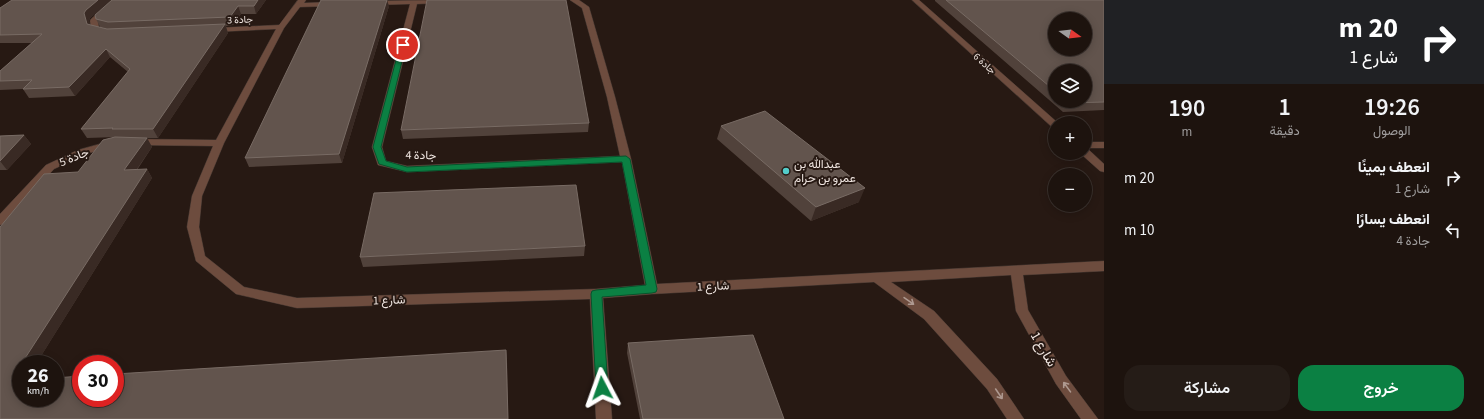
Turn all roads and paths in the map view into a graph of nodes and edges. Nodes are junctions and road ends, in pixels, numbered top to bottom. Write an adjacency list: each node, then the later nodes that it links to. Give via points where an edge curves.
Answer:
1 (118, 0): 11 (street, via 94,21 95,29 112,34)
2 (572, 0): 17 (street, via 585,7)
3 (915, 0): 12 (street, جادة 6)
4 (452, 1): 5 (street)
5 (414, 2): 7 (street); 17 (street, جادة 4, via 377,147 382,162 407,170)
6 (301, 3): 8 (street); 9 (street, شارع 1)
7 (368, 3)
8 (338, 4)
9 (281, 27): 10 (street, جادة 3); 13 (street, شارع 1)
10 (202, 31)
11 (118, 33)
12 (1048, 120)
13 (219, 143): 19 (street, جادة 5, via 124,142 82,152 50,167); 24 (street, شارع 1, via 197,196 193,227 200,258 240,291 297,303)
14 (1092, 145): 15 (street)
15 (1104, 145)
16 (1092, 158): 18 (street)
17 (626, 159): 23 (street)
18 (1104, 169)
19 (0, 221)
20 (1104, 266): 21 (street, شارع 1)
21 (1016, 271): 22 (street, شارع 1); 27 (street, شارع 1, one-way to 21, via 1061,380 1022,311)
22 (877, 278): 23 (street, شارع 1); 26 (street, one-way to 26, via 929,315 992,384)
23 (652, 289): 24 (street, شارع 1)
24 (596, 294): 25 (street)
25 (604, 419)
26 (1016, 419)
27 (1090, 419)

